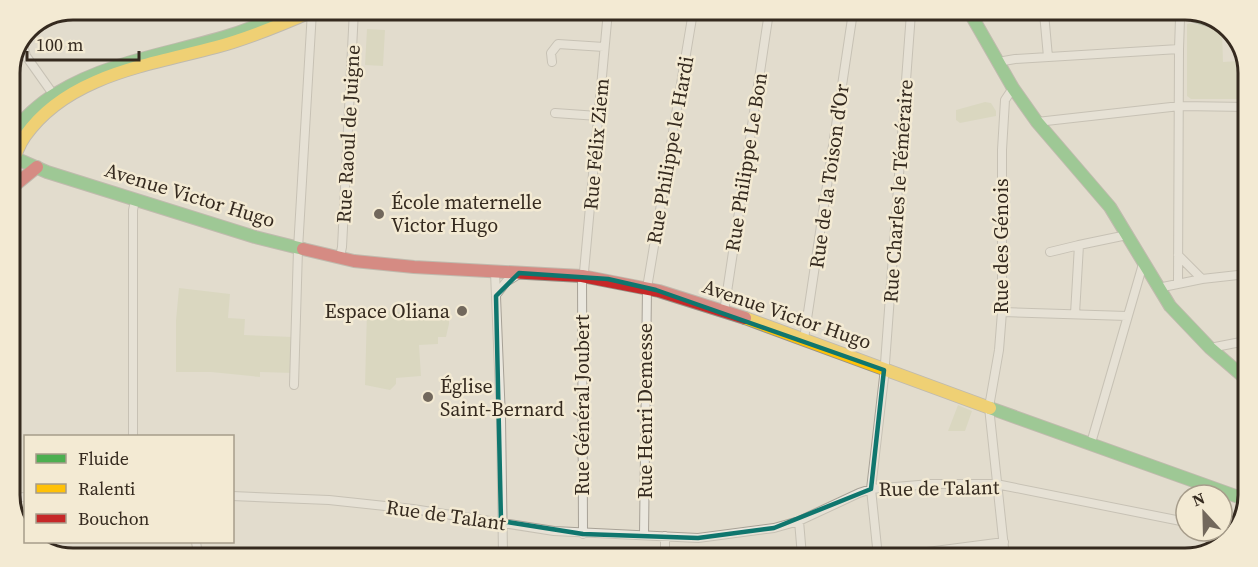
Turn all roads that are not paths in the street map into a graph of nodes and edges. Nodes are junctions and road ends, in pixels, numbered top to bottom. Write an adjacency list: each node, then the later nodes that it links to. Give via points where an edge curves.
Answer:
1 (269, 20): 20 (main road, via 234,34 104,69)
2 (291, 20): 29 (main road, via 237,41 89,85 46,112)
3 (313, 20): 38 (street)
4 (353, 20): 41 (street, Rue Raoul de Juigne)
5 (607, 20): 13 (street, Rue Félix Ziem)
6 (692, 20): 49 (street, Rue Philippe le Hardi)
7 (768, 20): 52 (street, Rue Philippe Le Bon)
8 (852, 20): 56 (street, Rue de la Toison d'Or)
9 (910, 20): 59 (street, Rue Charles le Téméraire)
10 (974, 20): 18 (main road)
11 (1045, 20): 16 (street)
12 (1180, 20): 14 (street)
13 (604, 47): 17 (street, via 558,44 551,53); 25 (street, Rue Félix Ziem)
14 (1179, 49): 16 (street); 22 (street)
15 (24, 50): 20 (street)
16 (1048, 57): 18 (street)
17 (552, 62)
18 (998, 62): 19 (main road)
19 (1013, 88): 27 (main road); 53 (street, Rue des Génois, via 1005,100 1002,150)
20 (53, 94): 21 (main road)
21 (43, 102): 26 (main road); 28 (main road)
22 (1180, 106): 23 (street); 27 (street); 40 (street)
23 (1238, 107)
24 (555, 113): 25 (street)
25 (598, 116): 46 (street, Rue Félix Ziem)
26 (20, 122)
27 (1037, 122): 36 (main road, via 1110,207)
28 (20, 130)
29 (20, 142)
30 (20, 155): 33 (main road, Avenue Victor Hugo)
31 (20, 156): 32 (main road, Avenue Victor Hugo)
32 (37, 167): 33 (main road, Avenue Victor Hugo); 34 (main road)
33 (71, 178): 35 (main road, Avenue Victor Hugo)
34 (20, 181)
35 (135, 201): 38 (main road, Avenue Victor Hugo); 63 (street)
36 (1127, 235): 37 (street); 42 (main road)
37 (1079, 245): 39 (street); 54 (street)
38 (298, 249): 41 (main road, Avenue Victor Hugo); 61 (street)
39 (1050, 252)
40 (1178, 255): 47 (street); 48 (street)
41 (340, 257): 43 (main road, Avenue Victor Hugo)
42 (1143, 264): 50 (main road); 55 (street)
43 (495, 272): 44 (main road, Avenue Victor Hugo); 51 (street)
44 (519, 273): 46 (main road, Avenue Victor Hugo); 51 (street)
45 (1238, 275): 47 (street)
46 (582, 276): 49 (main road, Avenue Victor Hugo); 72 (street, Rue Général Joubert)
47 (1202, 279): 48 (street)
48 (1178, 283): 50 (street)
49 (646, 288): 52 (main road, Avenue Victor Hugo); 73 (street, Rue Henri Demesse)
50 (1158, 288): 58 (main road)
51 (496, 296): 70 (street)
52 (724, 312): 56 (main road, Avenue Victor Hugo)
53 (1002, 312): 54 (street); 62 (street, Rue des Génois)
54 (1075, 314): 55 (street)
55 (1127, 316): 64 (street)
56 (804, 339): 59 (main road, Avenue Victor Hugo)
57 (1238, 343): 58 (street)
58 (1210, 348): 60 (main road)
59 (884, 370): 62 (main road, Avenue Victor Hugo); 66 (street, Rue Charles le Téméraire)
60 (1238, 372)
61 (294, 385)
62 (989, 407): 64 (main road, Avenue Victor Hugo); 65 (street, Rue des Génois)
63 (133, 435)
64 (1091, 443): 68 (main road, Avenue Victor Hugo)
65 (996, 484): 66 (street, Rue de Talant); 69 (street, Rue de Talant); 75 (street, Rue des Génois)
66 (871, 489): 71 (street, Rue de Talant); 79 (street, Rue Charles le Téméraire)
67 (234, 496): 70 (street, Rue de Talant, via 345,501)
68 (1238, 497)
69 (1174, 520)
70 (501, 521): 72 (street, Rue de Talant); 76 (street)
71 (799, 521): 74 (street, Rue de Talant, via 698,538); 78 (street)
72 (583, 534): 73 (street, Rue de Talant)
73 (644, 535): 74 (street, Rue de Talant)
74 (665, 536): 77 (street)
75 (1004, 542): 80 (street); 81 (street, Rue des Génois)
76 (503, 548)
77 (665, 548)
78 (801, 548)
79 (877, 548)
80 (973, 548)
81 (1004, 548)

